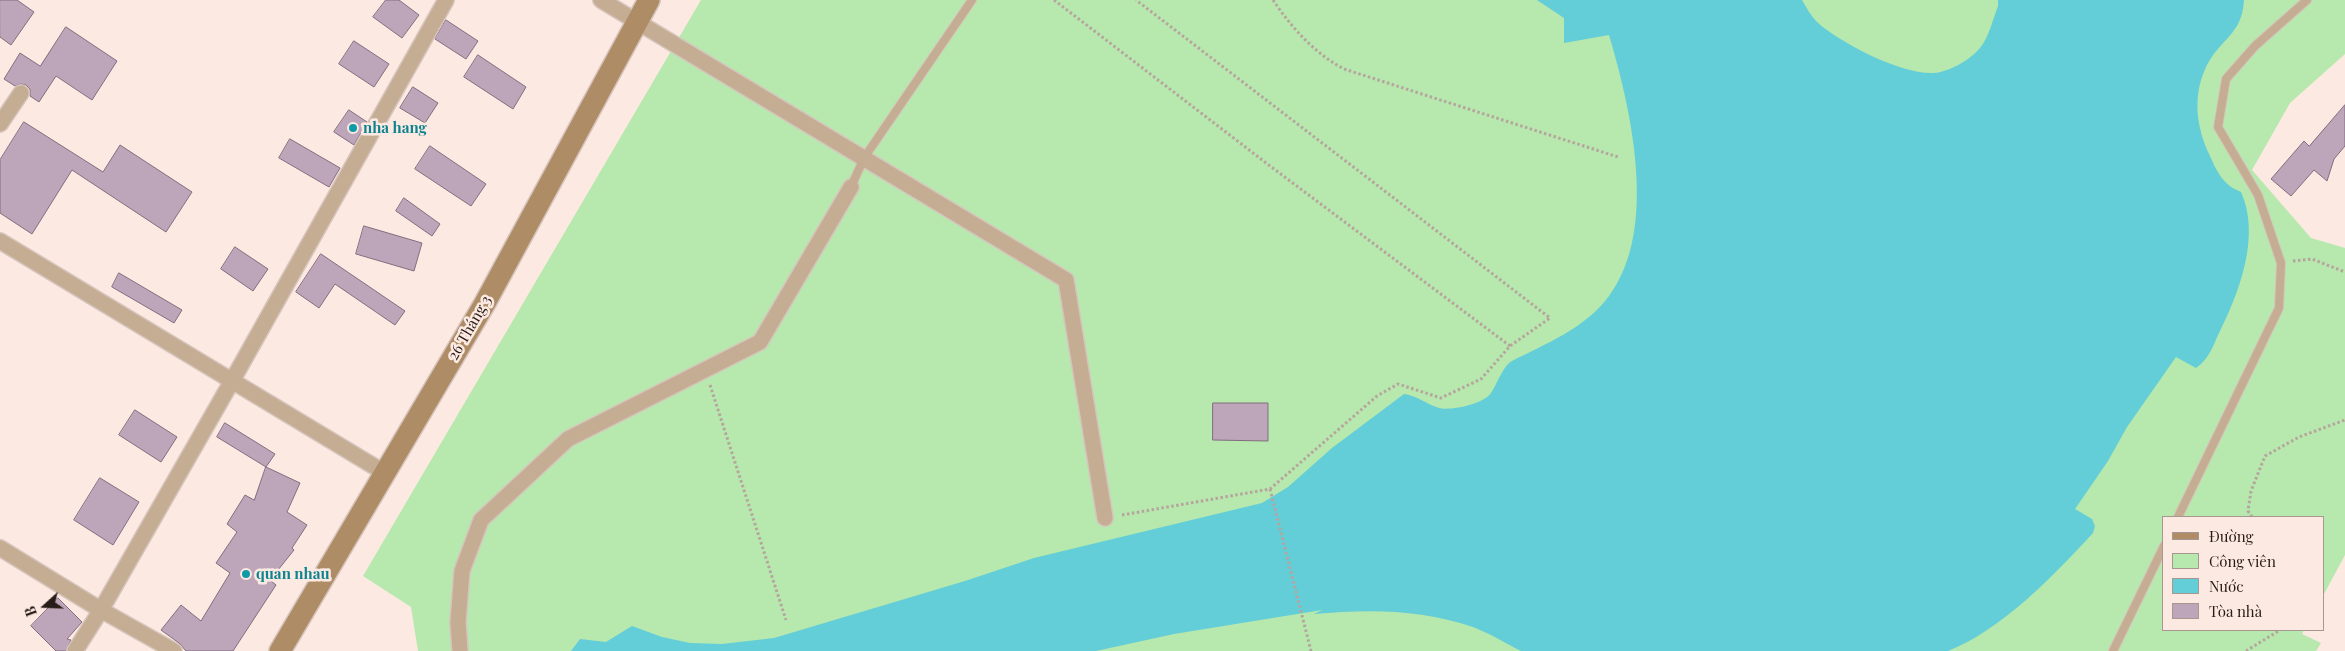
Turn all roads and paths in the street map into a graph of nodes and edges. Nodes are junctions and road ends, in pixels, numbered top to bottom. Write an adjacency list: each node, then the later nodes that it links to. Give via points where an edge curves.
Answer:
1 (446, 0): 20 (street)
2 (601, 0): 9 (street)
3 (649, 0): 9 (street, 26 Tháng 3)
4 (972, 0): 13 (lane)
5 (1054, 0): 18 (path)
6 (1136, 0): 18 (path, via 1550,318)
7 (1273, 0): 12 (path, via 1306,42 1344,69)
8 (2307, 0): 16 (lane, via 2255,46 2226,79 2218,127 2258,195)
9 (636, 21): 13 (street); 22 (street, 26 Tháng 3, via 485,303)
10 (21, 93): 11 (street)
11 (0, 124)
12 (1618, 157)
13 (864, 158): 14 (lane); 26 (street, via 1066,280)
14 (852, 187): 19 (street, via 760,342)
15 (0, 242): 20 (street)
16 (2281, 263): 17 (path, via 2312,259); 24 (lane, via 2279,308)
17 (2345, 272)
18 (1510, 346): 23 (path, via 1481,379 1441,398 1398,384 1377,396)
19 (705, 370): 30 (path); 35 (street, via 568,438 481,520 462,571 458,622)
20 (232, 381): 22 (street); 29 (street)
21 (2345, 420): 25 (path, via 2299,437 2265,456 2251,491 2248,511)
22 (385, 473): 34 (street, 26 Tháng 3)
23 (1270, 489): 26 (path); 36 (path)
24 (2178, 516)
25 (2251, 516)
26 (1105, 518)
27 (0, 548): 29 (street)
28 (2162, 550): 37 (lane)
29 (101, 610): 32 (street); 33 (street)
30 (786, 620)
31 (2278, 631): 38 (path)
32 (75, 651)
33 (174, 651)
34 (280, 651)
35 (460, 651)
36 (1311, 651)
37 (2113, 651)
38 (2246, 651)

